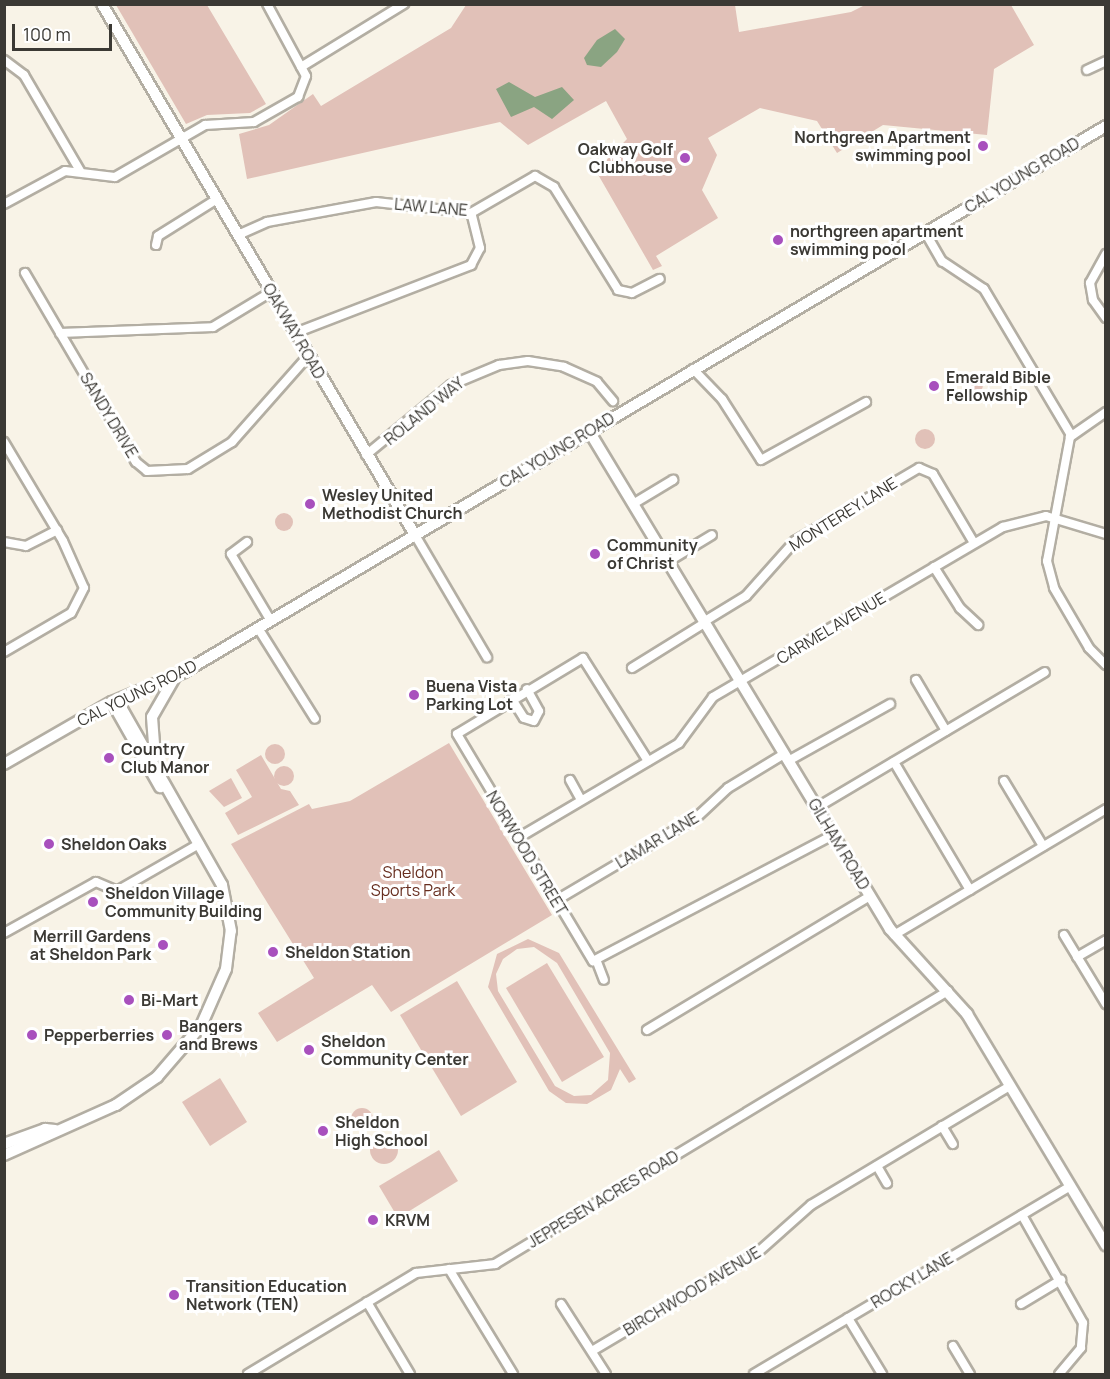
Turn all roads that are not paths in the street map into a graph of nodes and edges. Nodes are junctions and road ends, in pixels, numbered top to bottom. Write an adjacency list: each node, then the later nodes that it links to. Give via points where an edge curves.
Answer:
1 (102, 4): 9 (main road, OAKWAY ROAD)
2 (267, 4): 6 (street)
3 (404, 4): 6 (street)
4 (4, 60): 10 (street, via 24,75)
5 (1106, 61): 7 (street)
6 (301, 68): 9 (street, via 307,80 302,94 260,120 210,124)
7 (1087, 70)
8 (1106, 126): 16 (main road, CAL YOUNG ROAD)
9 (181, 138): 11 (street, via 115,177); 13 (main road, OAKWAY ROAD)
10 (71, 155): 11 (street); 12 (street, via 69,164)
11 (80, 171): 12 (street)
12 (56, 174): 14 (street)
13 (217, 199): 17 (main road, OAKWAY ROAD); 18 (street, via 158,236)
14 (4, 204)
15 (471, 213): 17 (street, LAW LANE, via 376,202 267,222); 21 (street, LAW LANE, via 523,179 544,178 618,290 632,293); 25 (street, via 480,248 471,265)
16 (925, 232): 27 (main road, CAL YOUNG ROAD); 32 (street, via 942,261 986,291)
17 (238, 235): 22 (main road, OAKWAY ROAD)
18 (156, 245)
19 (1106, 254): 23 (street, via 1090,283 1093,300)
20 (25, 273): 24 (street, SANDY DRIVE)
21 (660, 279)
22 (272, 292): 24 (street, via 213,327); 25 (main road, OAKWAY ROAD)
23 (1106, 318)
24 (60, 333): 26 (street, SANDY DRIVE, via 136,462 147,471 188,469 232,442)
25 (295, 333): 26 (main road, OAKWAY ROAD)
26 (308, 356): 34 (main road, OAKWAY ROAD)
27 (693, 369): 29 (street, via 722,399 761,460); 31 (main road, CAL YOUNG ROAD)
28 (613, 400): 34 (street, ROLAND WAY, via 597,382 564,367 528,361 499,364 452,385)
29 (866, 402)
30 (1106, 412): 32 (street)
31 (589, 431): 36 (main road, GILHAM ROAD); 40 (main road, CAL YOUNG ROAD)
32 (1071, 435): 37 (street)
33 (4, 442): 38 (street)
34 (366, 455): 40 (main road, OAKWAY ROAD)
35 (672, 480): 36 (street)
36 (633, 504): 45 (main road, GILHAM ROAD)
37 (1054, 517): 39 (street, CARMEL AVENUE); 44 (street, CARMEL AVENUE, via 1018,520); 53 (street, via 1047,556 1050,579 1089,648)
38 (57, 530): 42 (street, via 26,546); 51 (street, via 87,598 71,613)
39 (1106, 534)
40 (415, 535): 47 (main road, CAL YOUNG ROAD); 52 (street, OAKWAY ROAD)
41 (712, 535): 45 (street)
42 (4, 542)
43 (247, 542): 47 (street, via 232,555)
44 (974, 543): 46 (street, CARMEL AVENUE); 48 (street, MONTEREY LANE, via 933,474 916,470 795,541 746,596)
45 (669, 561): 48 (main road, GILHAM ROAD)
46 (934, 567): 49 (street, via 960,608); 58 (street, CARMEL AVENUE)
47 (271, 621): 50 (main road, CAL YOUNG ROAD)
48 (706, 622): 54 (street, MONTEREY LANE); 58 (main road, GILHAM ROAD)
49 (978, 625)
50 (258, 628): 56 (main road, CAL YOUNG ROAD); 63 (street)
51 (4, 652)
52 (487, 657)
53 (1106, 665)
54 (632, 668)
55 (1045, 672): 64 (street)
56 (175, 677): 61 (main road, CAL YOUNG ROAD); 71 (main road, via 150,729)
57 (916, 680): 64 (street)
58 (741, 682): 65 (main road, GILHAM ROAD); 66 (street, CARMEL AVENUE, via 710,700 681,742)
59 (527, 690): 60 (street); 60 (street, via 539,711 534,721 524,718); 66 (street, via 579,658 590,663)
60 (512, 699): 77 (street, NORWOOD STREET, via 457,736)
61 (112, 702): 68 (main road, CAL YOUNG ROAD); 71 (main road, via 122,710); 73 (main road, via 158,784)
62 (890, 704): 65 (street, LAMAR LANE)
63 (315, 719)
64 (946, 730): 67 (street)
65 (786, 758): 74 (main road, GILHAM ROAD); 82 (street, LAMAR LANE, via 728,788 697,817)
66 (648, 761): 72 (street, CARMEL AVENUE)
67 (894, 762): 74 (street); 80 (street)
68 (4, 764)
69 (570, 780): 72 (street)
70 (1004, 781): 79 (street)
71 (169, 790): 73 (main road)
72 (581, 800): 77 (street, CARMEL AVENUE)
73 (176, 806): 78 (main road)
74 (816, 808): 76 (main road, GILHAM ROAD)
75 (1106, 809): 79 (street)
76 (833, 835): 81 (main road, GILHAM ROAD); 88 (street, via 761,877 725,887)
77 (518, 838): 82 (street, NORWOOD STREET)
78 (199, 844): 83 (street, via 117,891 97,882 60,904 47,905); 95 (main road, via 222,885 231,923 226,969 212,1005 188,1044 145,1087)
79 (1043, 846): 80 (street)
80 (970, 890): 84 (street)
81 (870, 896): 84 (main road, GILHAM ROAD); 92 (street)
82 (555, 901): 88 (street, NORWOOD STREET, via 590,958)
83 (4, 933)
84 (894, 934): 90 (main road, GILHAM ROAD)
85 (1064, 935): 87 (street)
86 (1106, 940): 87 (street)
87 (1077, 957): 91 (street)
88 (600, 961): 89 (street, NORWOOD STREET)
89 (604, 980)
90 (948, 991): 93 (main road, GILHAM ROAD); 104 (street, JEPPESEN ACRES ROAD, via 495,1264 475,1270)
91 (1106, 1004)
92 (647, 1030)
93 (1011, 1086): 94 (street, BIRCHWOOD AVENUE); 101 (main road, GILHAM ROAD)
94 (942, 1126): 97 (street); 99 (street, BIRCHWOOD AVENUE)
95 (55, 1130): 96 (main road, via 45,1129); 98 (main road, via 48,1138)
96 (4, 1143)
97 (953, 1144)
98 (4, 1155)
99 (877, 1166): 100 (street); 111 (street, BIRCHWOOD AVENUE, via 807,1208 757,1253)
100 (887, 1183)
101 (1070, 1186): 102 (street, ROCKY LANE); 103 (main road, GILHAM ROAD)
102 (1022, 1215): 105 (street); 109 (street, ROCKY LANE)
103 (1106, 1245)
104 (448, 1269): 106 (street, JEPPESEN ACRES ROAD, via 416,1273); 114 (street)
105 (1061, 1280): 108 (street); 119 (street, via 1080,1313 1084,1333 1076,1357)
106 (367, 1302): 112 (street, JEPPESEN ACRES ROAD); 113 (street)
107 (561, 1304): 111 (street)
108 (1021, 1304)
109 (848, 1318): 116 (street, ROCKY LANE); 117 (street)
110 (953, 1346): 118 (street)
111 (592, 1351): 115 (street)
112 (248, 1374)
113 (410, 1374)
114 (513, 1374)
115 (606, 1374)
116 (754, 1374)
117 (882, 1374)
118 (970, 1374)
119 (1058, 1374)

